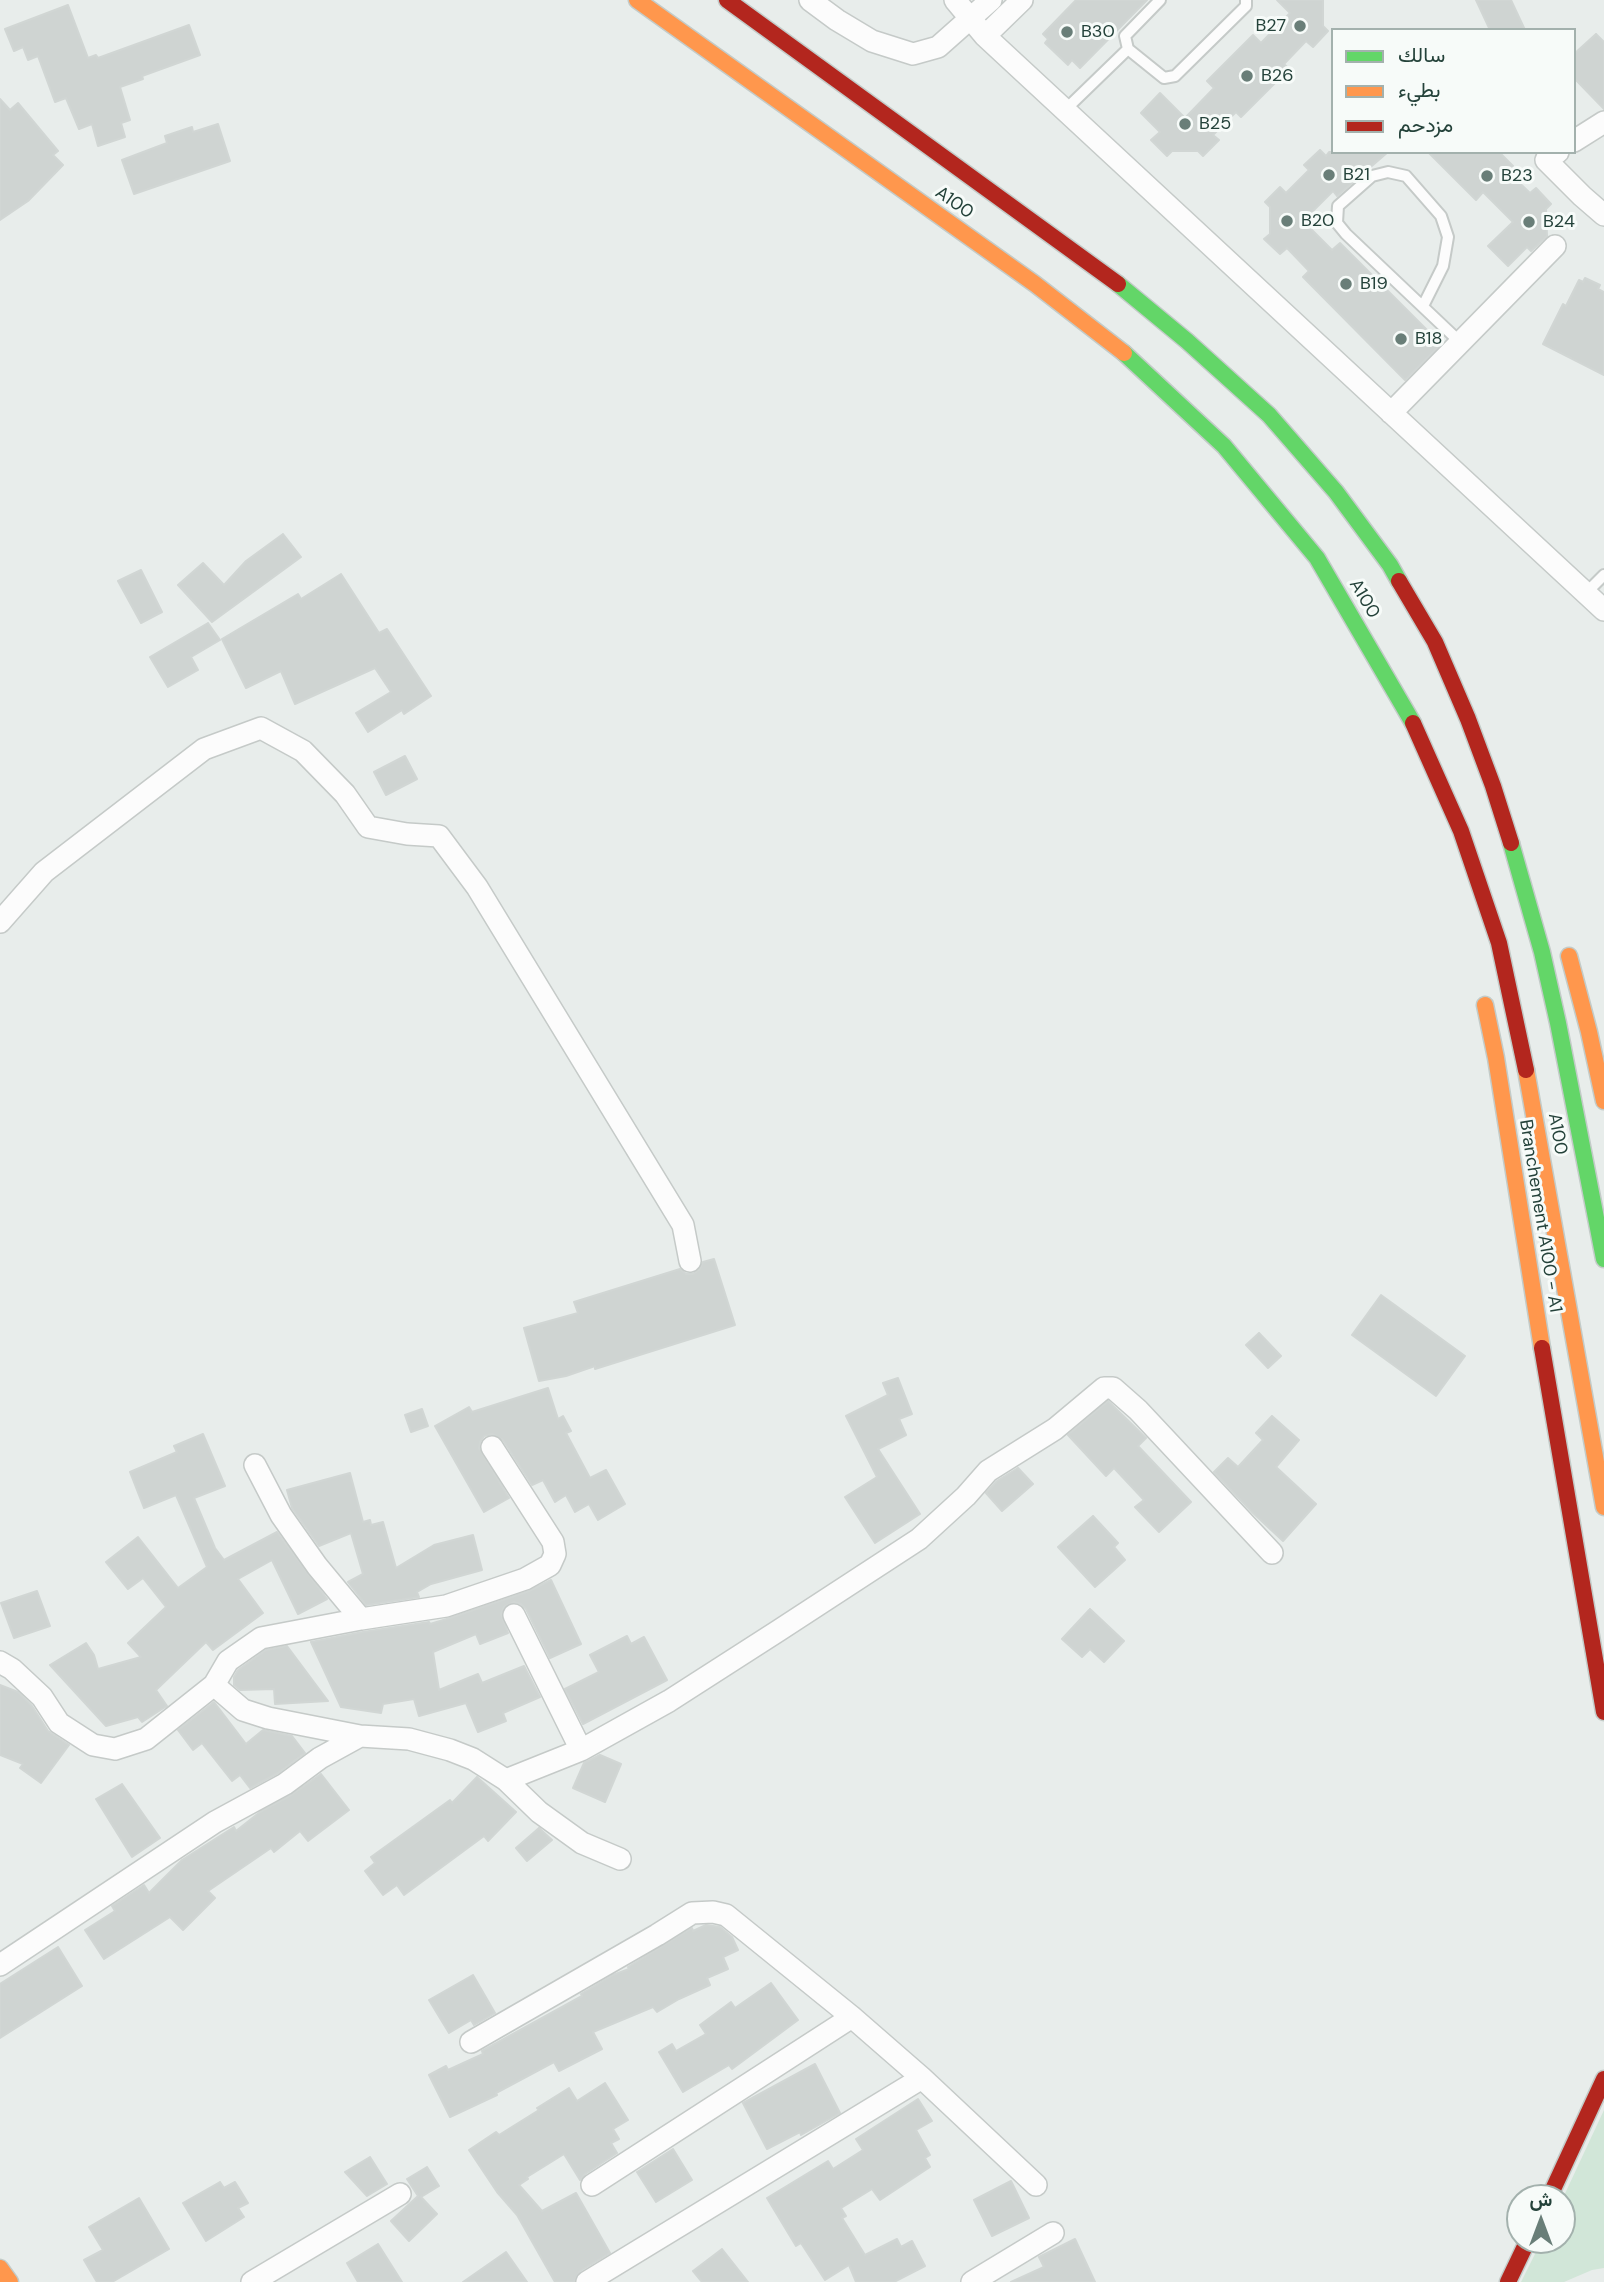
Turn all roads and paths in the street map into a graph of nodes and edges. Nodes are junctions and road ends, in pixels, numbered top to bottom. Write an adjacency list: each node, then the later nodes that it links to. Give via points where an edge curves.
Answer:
1 (637, 0): 25 (main road, A100 / A100, via 1035,284 1137,363 1224,446 1317,558)
2 (727, 0): 24 (main road, A100 / A100, via 1102,271 1269,415 1336,492 1390,565)
3 (810, 0): 9 (street, via 872,41 913,54 938,47)
4 (955, 0): 9 (street)
5 (992, 0): 9 (street)
6 (1022, 0): 10 (street)
7 (1160, 0): 11 (lane, via 1125,36)
8 (1246, 0): 11 (lane, via 1246,6 1175,76 1164,78)
9 (970, 20): 10 (street)
10 (985, 36): 12 (street)
11 (1128, 49): 12 (lane)
12 (1065, 111): 20 (street)
13 (1604, 122): 14 (street)
14 (1576, 140)
15 (1555, 154): 16 (street, via 1546,160)
16 (1604, 215)
17 (1555, 246): 19 (street)
18 (1423, 306): 18 (lane, via 1443,265 1448,237 1441,216 1406,176 1388,172 1371,176 1338,206 1337,223); 19 (lane)
19 (1461, 342): 20 (street)
20 (1391, 413): 22 (street)
21 (1604, 575): 22 (lane)
22 (1586, 593): 23 (street)
23 (1604, 610)
24 (1435, 642): 26 (main road); 32 (main road, A100 / A100, via 1493,786 1542,952)
25 (1419, 731): 27 (main road); 36 (main road, A100 / A100, via 1461,831 1499,943)
26 (1511, 789)
27 (1446, 836)
28 (0, 922): 33 (street, via 44,872 204,749 261,728 303,751 345,794 368,827 439,836 477,887 683,1225)
29 (1563, 937): 31 (main road)
30 (1483, 993): 42 (main road, Branchement A100 - A1)
31 (1604, 1101)
32 (1604, 1259)
33 (690, 1261)
34 (492, 1447): 39 (street, via 553,1542 555,1554 550,1565 525,1579 446,1606)
35 (255, 1465): 39 (street, via 281,1515)
36 (1604, 1507)
37 (1272, 1553): 44 (street, via 1138,1410 1113,1388 1104,1388 1055,1429 988,1471 919,1539 680,1694)
38 (514, 1615): 44 (street)
39 (361, 1619): 41 (street, via 261,1638 228,1661)
40 (0, 1662): 41 (street, via 42,1697 59,1723 93,1745 115,1749 146,1739)
41 (214, 1685): 43 (street, via 243,1710)
42 (1604, 1712)
43 (360, 1736): 45 (street, via 409,1739 450,1750); 47 (street, via 215,1822)
44 (581, 1750): 45 (street)
45 (506, 1780): 46 (street, via 539,1812 582,1843)
46 (620, 1859)
47 (0, 1965)
48 (852, 2017): 49 (street, via 726,1915 692,1913); 50 (street); 53 (street)
49 (471, 2042)
50 (922, 2078): 54 (street); 61 (street)
51 (1604, 2079): 52 (main road)
52 (1556, 2184)
53 (592, 2185)
54 (1036, 2185)
55 (400, 2194): 60 (street)
56 (1053, 2233): 62 (street)
57 (1521, 2254): 63 (main road)
58 (0, 2268): 59 (main road)
59 (10, 2282)
60 (252, 2282)
61 (587, 2282)
62 (972, 2282)
63 (1508, 2282)

